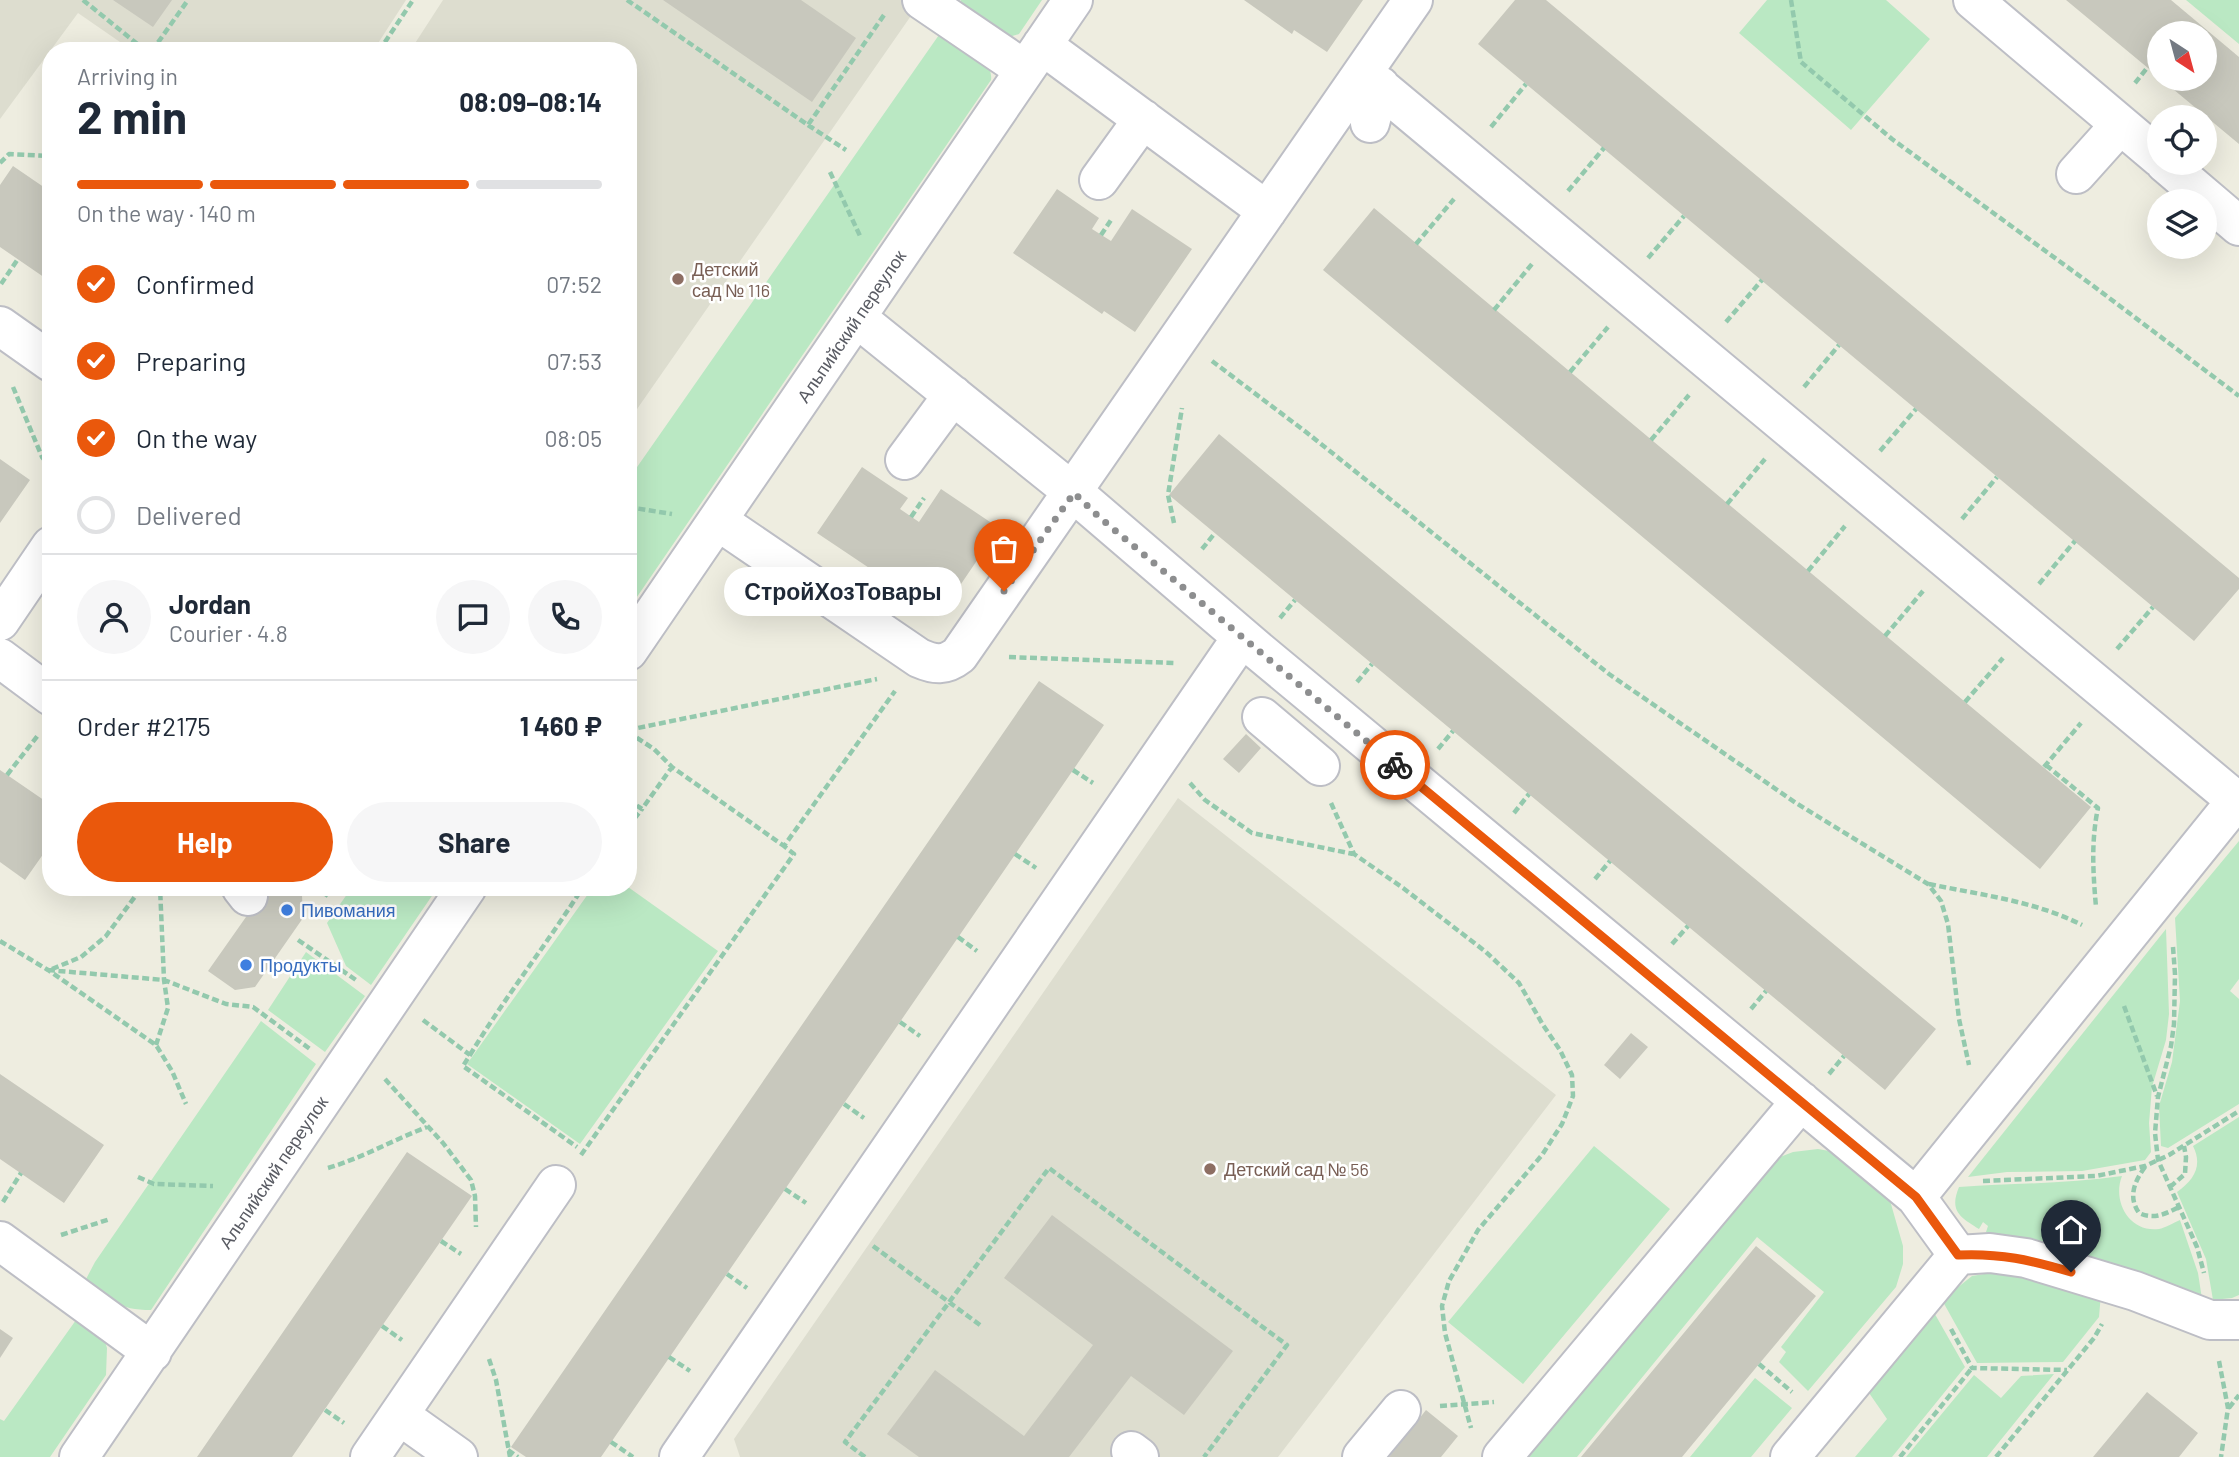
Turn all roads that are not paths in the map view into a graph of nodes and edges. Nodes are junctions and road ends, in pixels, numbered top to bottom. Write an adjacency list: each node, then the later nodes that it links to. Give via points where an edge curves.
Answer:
1 (922, 0): 5 (street)
2 (1073, 0): 5 (street, Альпийский переулок)
3 (1413, 0): 6 (street)
4 (1973, 0): 9 (street)
5 (1033, 58): 7 (street); 16 (street, Альпийский переулок)
6 (1371, 80): 8 (street); 14 (street); 31 (street)
7 (1143, 119): 13 (street); 14 (street)
8 (1370, 123)
9 (2120, 125): 10 (street); 11 (street)
10 (2147, 147)
11 (2076, 174)
12 (2179, 175): 15 (street)
13 (1099, 180)
14 (1267, 211): 21 (street)
15 (2239, 226)
16 (857, 318): 19 (street); 22 (street, Альпийский переулок)
17 (0, 326): 18 (street)
18 (42, 356)
19 (953, 395): 20 (street); 21 (street)
20 (905, 460)
21 (1074, 493): 22 (street, via 959,655 950,662 934,664); 27 (street, via 1099,517)
22 (718, 520): 25 (street, Альпийский переулок)
23 (42, 559): 24 (street)
24 (0, 621)
25 (637, 638)
26 (0, 659): 29 (street)
27 (1224, 675): 28 (street); 45 (street, via 1162,753)
28 (1323, 705): 30 (street, via 1305,754); 33 (street)
29 (42, 706)
30 (1262, 717)
31 (2238, 802): 35 (street)
32 (461, 896): 39 (street, Альпийский переулок)
33 (1801, 1101): 35 (street); 47 (street)
34 (556, 1185): 41 (street, via 473,1306)
35 (1925, 1187): 37 (street)
36 (0, 1241): 39 (street)
37 (1958, 1255): 38 (street, via 2026,1258); 48 (street)
38 (2225, 1320)
39 (152, 1352): 42 (street, Альпийский переулок)
40 (1401, 1410): 46 (street)
41 (410, 1433): 43 (street); 44 (street)
42 (79, 1457)
43 (370, 1457)
44 (458, 1457)
45 (679, 1457)
46 (1362, 1457)
47 (1502, 1457)
48 (1790, 1457)

